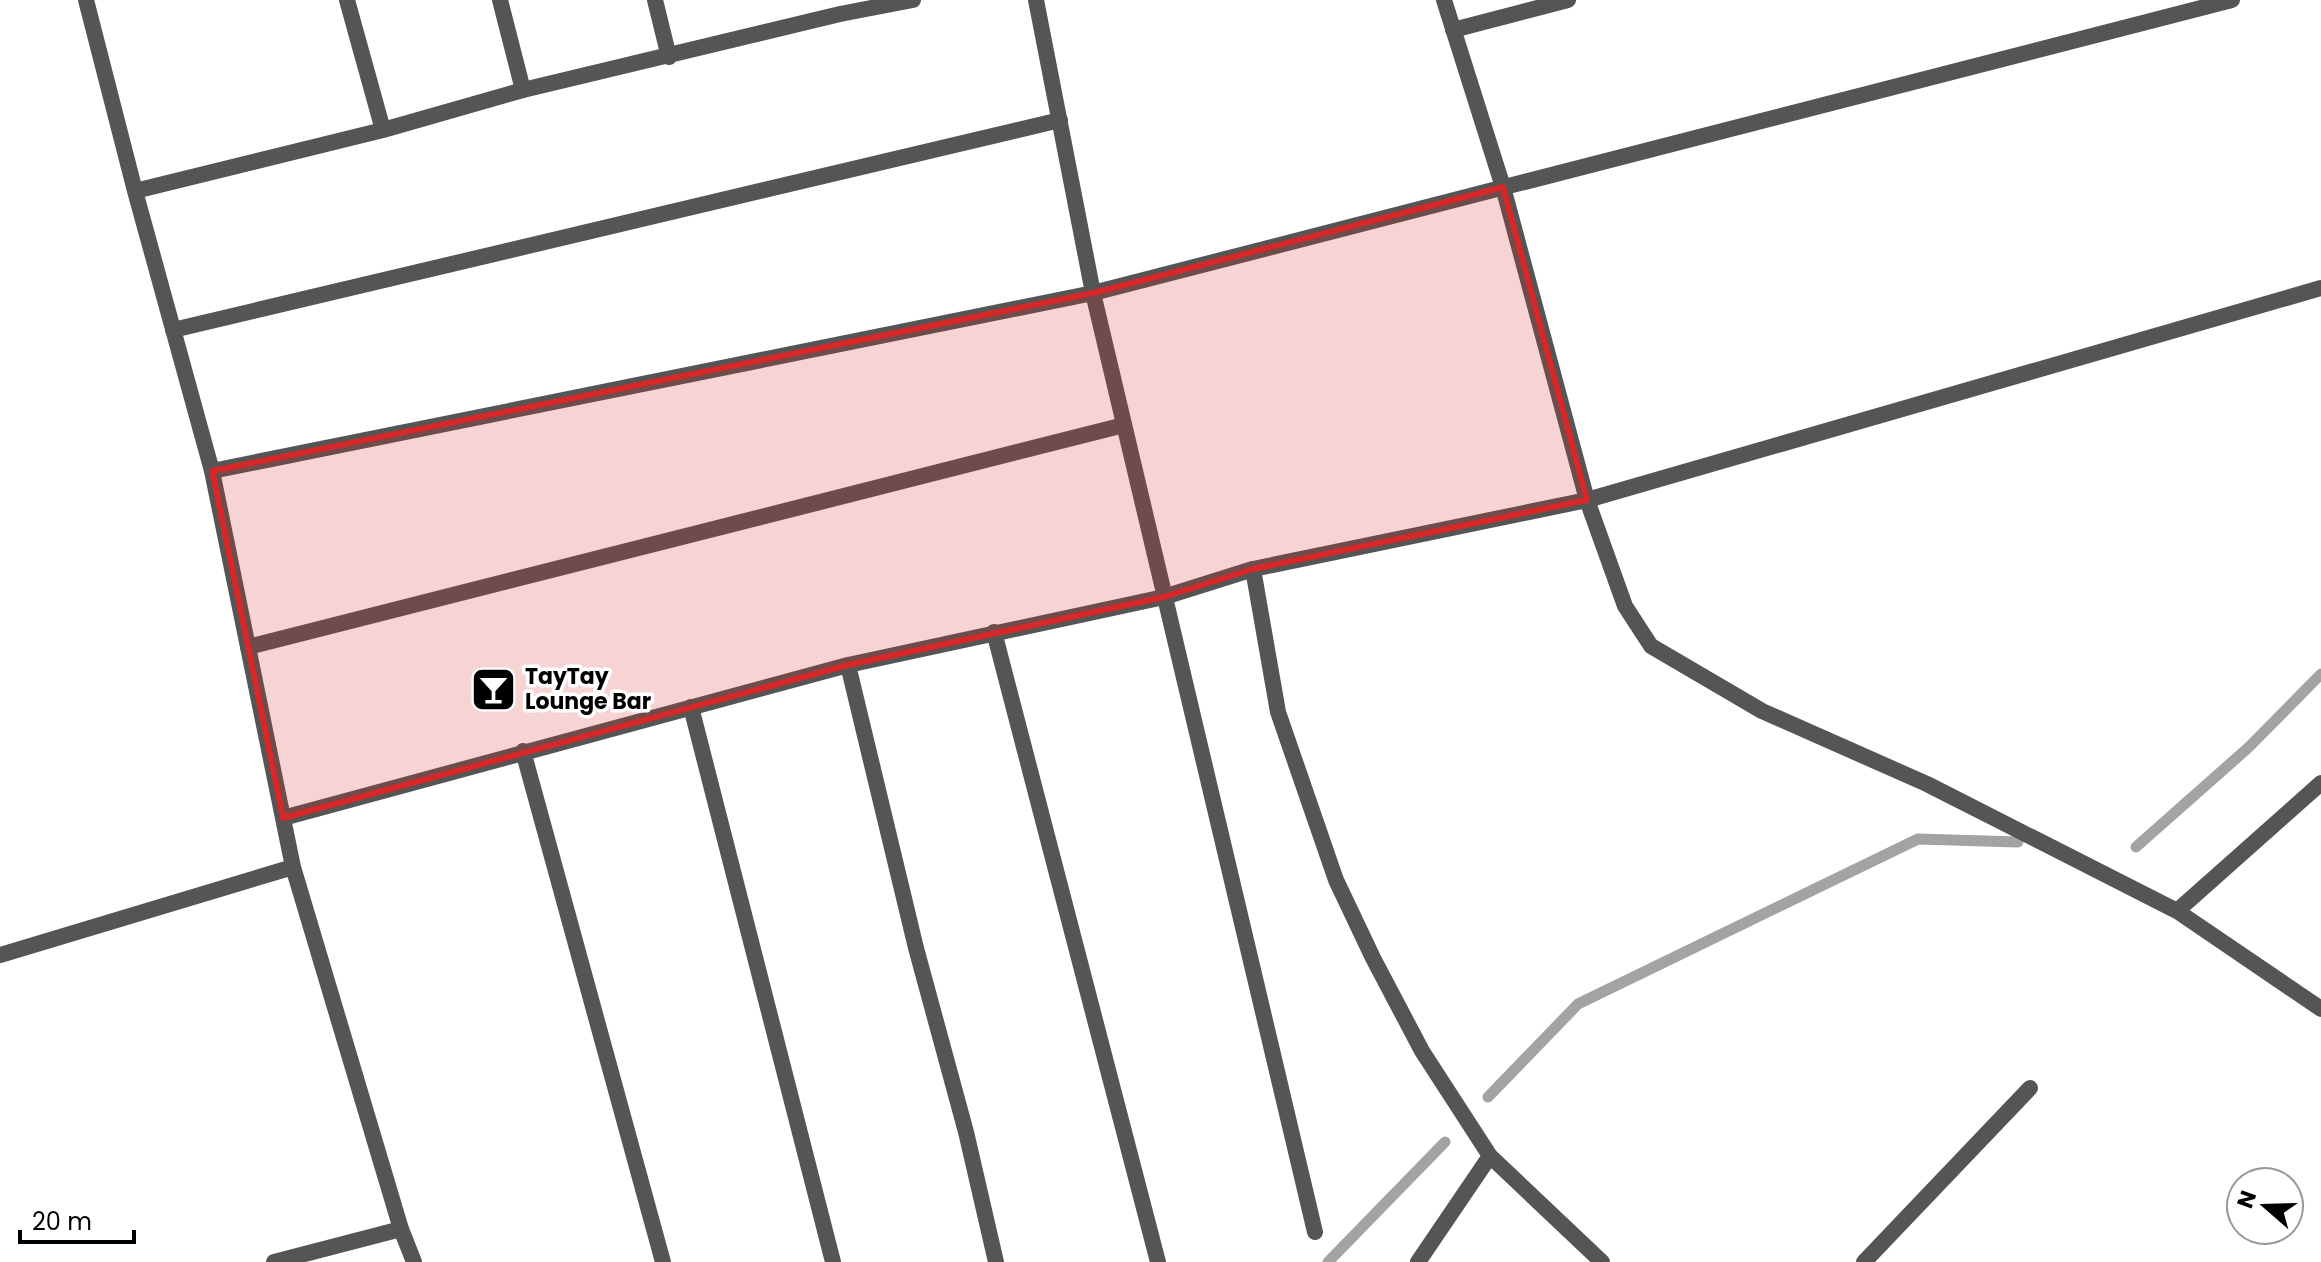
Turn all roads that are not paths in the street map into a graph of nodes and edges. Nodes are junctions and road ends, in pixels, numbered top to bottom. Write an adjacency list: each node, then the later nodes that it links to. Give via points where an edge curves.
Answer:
1 (86, 0): 17 (street)
2 (347, 0): 15 (street)
3 (500, 0): 13 (street)
4 (655, 0): 12 (street)
5 (913, 0): 10 (street)
6 (1036, 0): 14 (street)
7 (1444, 0): 11 (street)
8 (1568, 0): 11 (street)
9 (2232, 0): 16 (street)
10 (839, 7): 12 (street)
11 (1453, 30): 16 (street)
12 (669, 57): 13 (street)
13 (523, 90): 15 (street)
14 (1060, 120): 19 (street); 20 (street)
15 (383, 130): 17 (street)
16 (1503, 187): 19 (street); 23 (street)
17 (135, 191): 20 (street)
18 (2321, 288): 23 (street)
19 (1093, 293): 21 (street); 22 (street)
20 (173, 330): 22 (street)
21 (1124, 425): 25 (street); 27 (street)
22 (212, 471): 27 (street)
23 (1587, 500): 24 (street); 34 (street, via 1625,606 1651,646 1762,711 1927,784)
24 (1253, 569): 25 (street); 38 (street, via 1278,712 1336,880 1422,1051)
25 (1164, 597): 26 (street); 40 (street)
26 (994, 632): 28 (street); 46 (street)
27 (248, 647): 32 (street)
28 (848, 665): 29 (street); 45 (street)
29 (691, 707): 30 (street); 44 (street)
30 (523, 751): 32 (street); 43 (street)
31 (2321, 783): 34 (street)
32 (283, 818): 33 (street)
33 (293, 867): 35 (street); 39 (street)
34 (2177, 911): 36 (street)
35 (0, 955)
36 (2321, 1009)
37 (2030, 1088): 49 (street)
38 (1490, 1156): 47 (street); 48 (street)
39 (401, 1229): 41 (street); 42 (street)
40 (1315, 1232)
41 (274, 1262)
42 (414, 1262)
43 (663, 1262)
44 (833, 1262)
45 (996, 1262)
46 (1158, 1262)
47 (1418, 1262)
48 (1602, 1262)
49 (1864, 1262)

